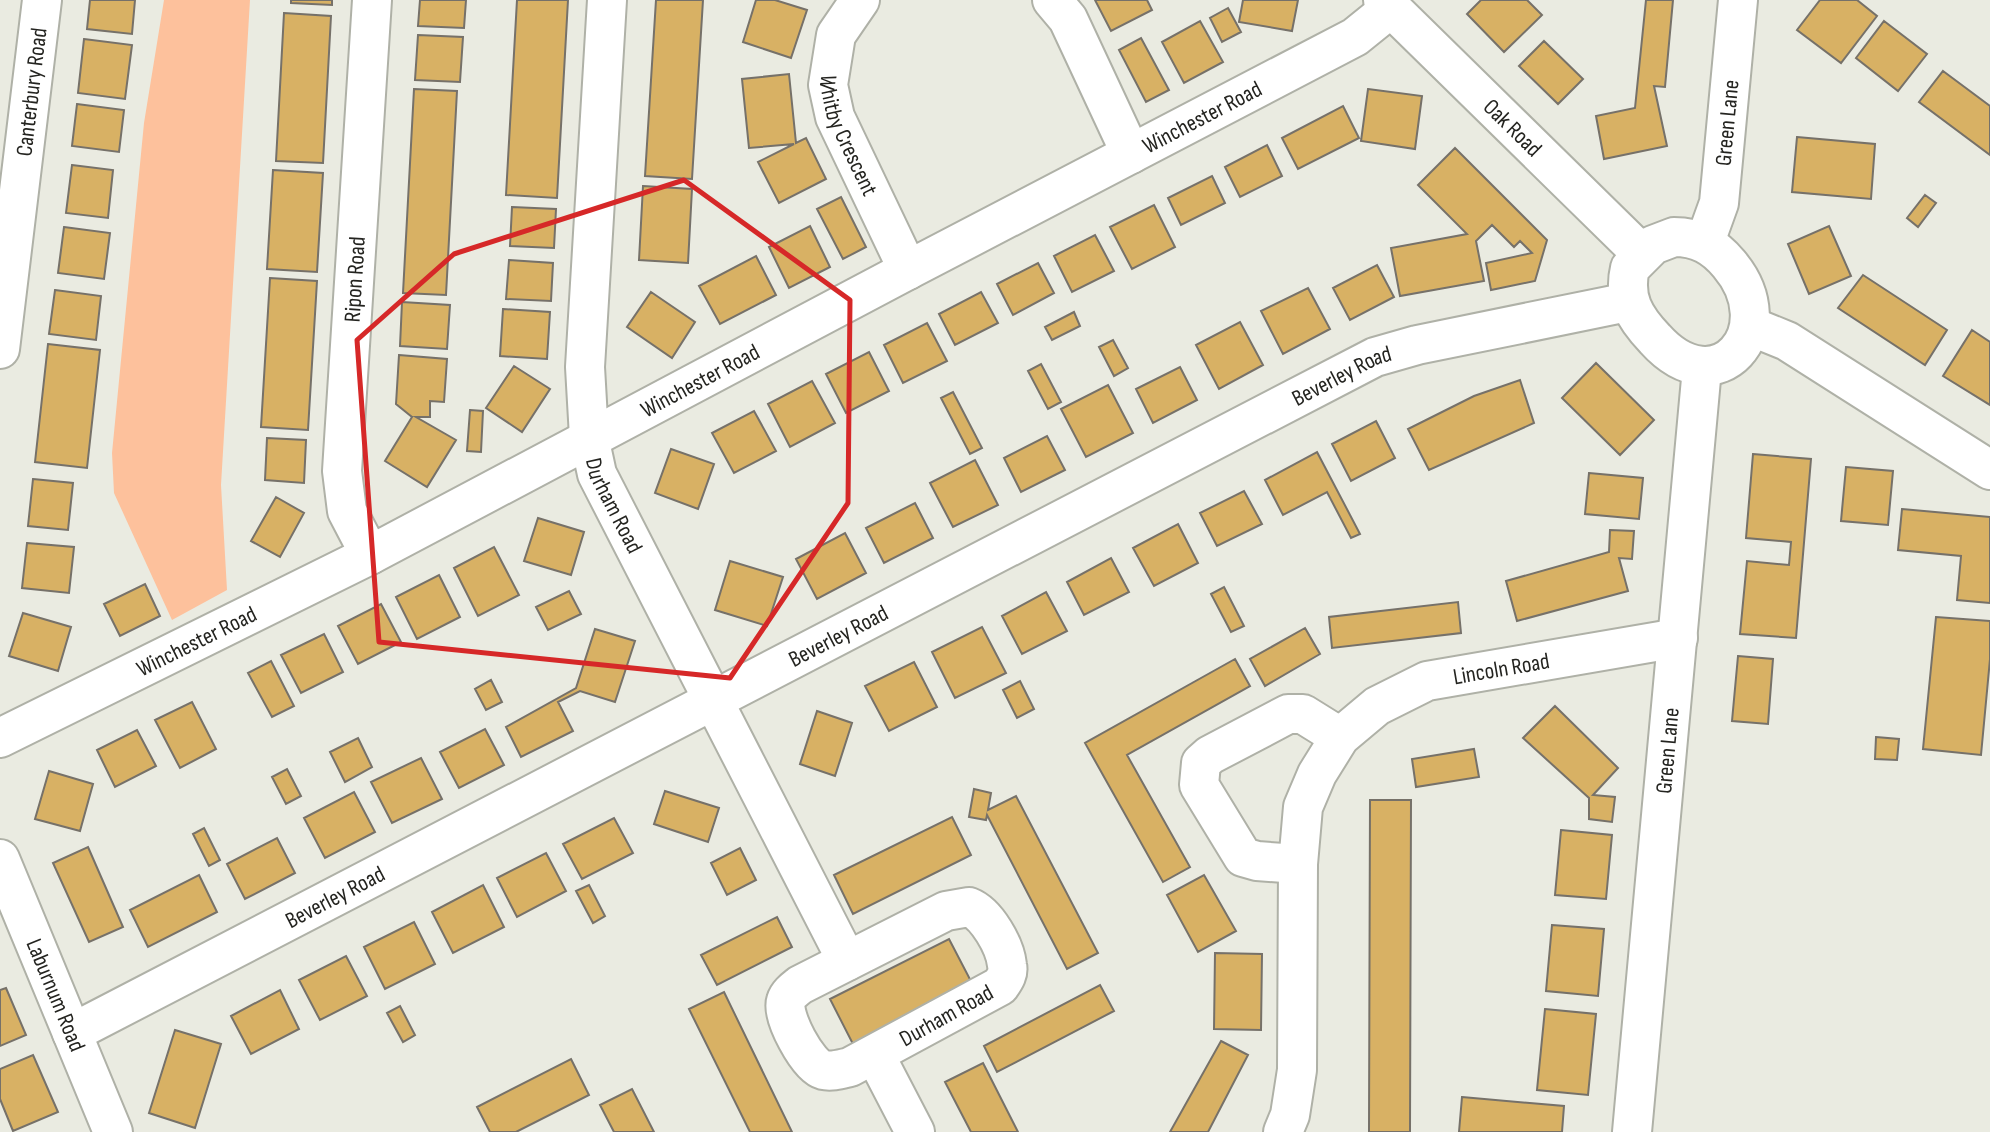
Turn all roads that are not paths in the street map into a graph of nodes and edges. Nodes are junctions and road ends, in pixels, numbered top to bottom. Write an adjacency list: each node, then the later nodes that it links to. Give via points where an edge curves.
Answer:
1 (42, 0): 14 (street, Canterbury Road)
2 (372, 0): 18 (street, Ripon Road, via 342,471 347,511)
3 (607, 0): 16 (street, Durham Road, via 585,367)
4 (860, 0): 11 (street, Whitby Crescent, via 836,35 828,85 835,117)
5 (1052, 0): 8 (street, via 1068,19)
6 (1738, 0): 9 (street, Green Lane, via 1719,203)
7 (1387, 4): 8 (street, Winchester Road, via 1355,37); 10 (street, Oak Road)
8 (1131, 154): 11 (street, Winchester Road)
9 (1705, 242): 10 (street, via 1674,237); 13 (street, via 1742,279 1751,299)
10 (1642, 254): 12 (street, via 1630,268)
11 (908, 270): 16 (street, Winchester Road)
12 (1628, 302): 15 (street, via 1641,325 1669,355); 20 (street, Beverley Road, via 1375,357)
13 (1750, 326): 15 (street, via 1742,346 1726,360); 17 (street, via 1787,341)
14 (0, 349)
15 (1702, 368): 19 (street, Green Lane)
16 (589, 437): 18 (street, Winchester Road); 20 (street, Durham Road, via 597,474)
17 (1990, 470)
18 (370, 555): 22 (street, Winchester Road)
19 (1678, 638): 21 (street, Lincoln Road, via 1427,681 1377,706); 31 (street, Green Lane)
20 (715, 700): 25 (street, Durham Road); 26 (street, Beverley Road)
21 (1340, 737): 24 (street, Lincoln Road, via 1303,807); 24 (street, via 1303,714 1288,714 1201,763 1199,785 1243,857)
22 (0, 738)
23 (0, 859): 26 (street, Laburnum Road)
24 (1298, 864): 30 (street, Lincoln Road, via 1297,1070)
25 (847, 961): 27 (street, Durham Road, via 790,994 786,1016 810,1063 822,1070 850,1067); 27 (street, Durham Road, via 946,911 969,906 984,917 1008,966 1000,986)
26 (72, 1033): 28 (street, Laburnum Road)
27 (875, 1055): 29 (street, Durham Road)
28 (113, 1132)
29 (915, 1132)
30 (1283, 1132)
31 (1632, 1132)

